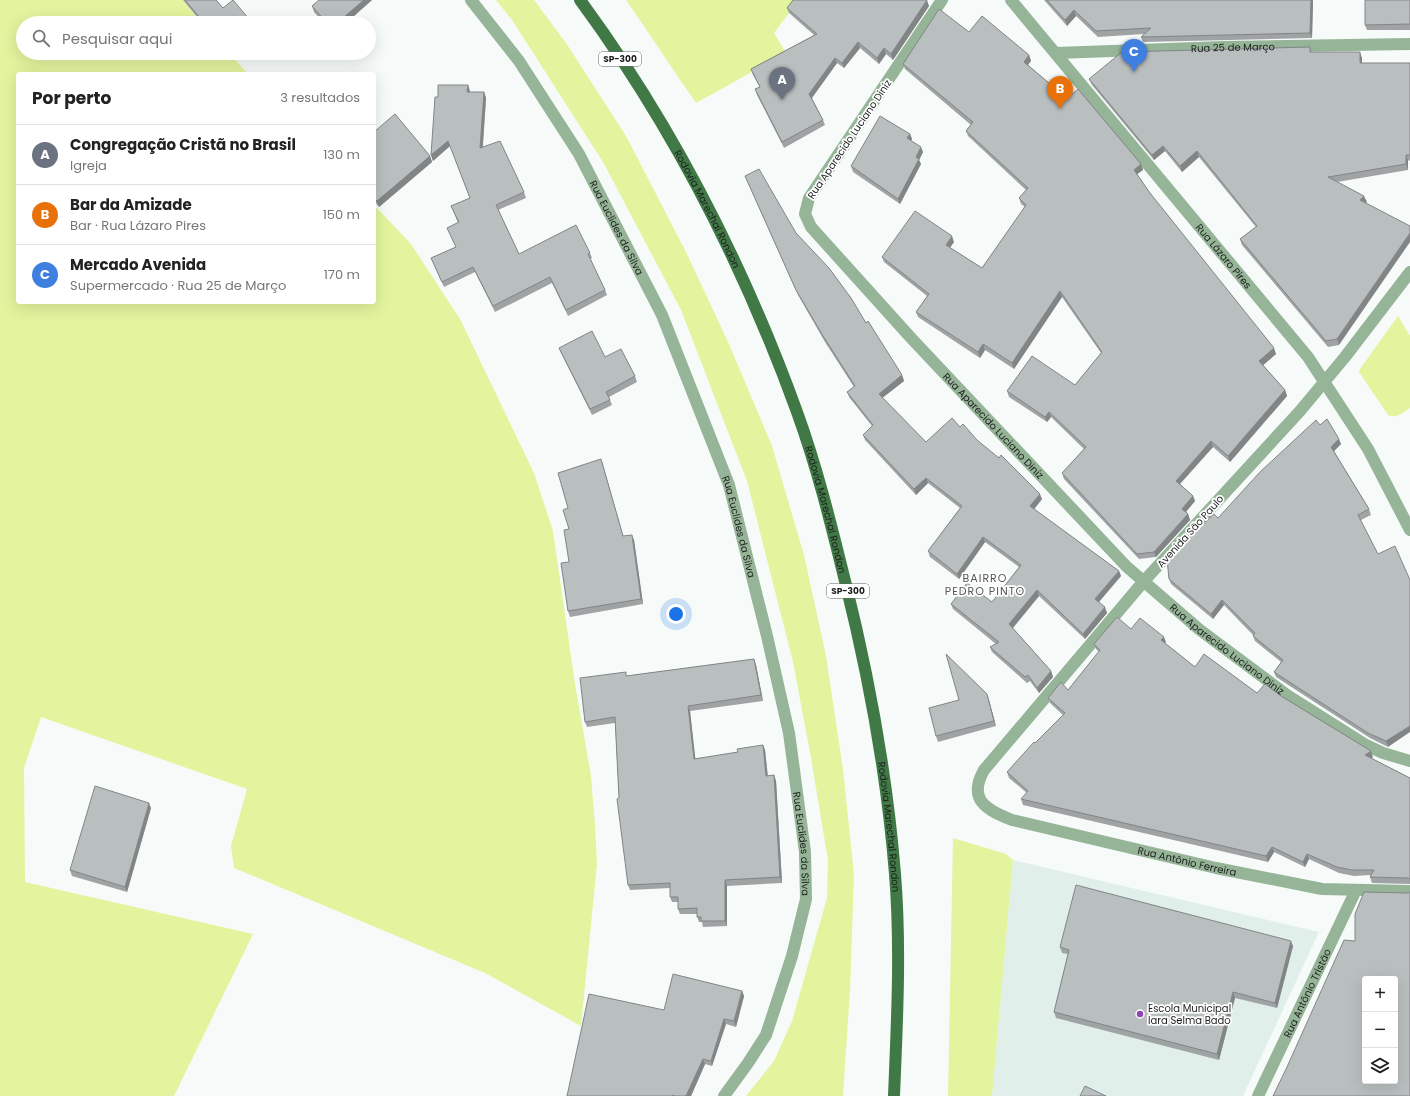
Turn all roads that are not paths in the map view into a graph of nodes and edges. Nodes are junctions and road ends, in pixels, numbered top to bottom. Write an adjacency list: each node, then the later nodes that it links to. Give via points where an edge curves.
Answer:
1 (471, 0): 15 (street, Rua Euclides da Silva, via 519,61 579,154 662,315 729,485 768,636 788,733 805,852 806,898 792,956 766,1035)
2 (580, 0): 16 (main road, Rodovia Marechal Rondon / SP-300, via 659,120 708,205 759,316 797,413 825,499 862,650 882,761 895,876 898,990)
3 (942, 0): 10 (street, Rua Aparecido Luciano Diniz, via 809,198 805,208 807,220 810,227 918,345 1127,567)
4 (1011, 0): 6 (street, Rua Lázaro Pires)
5 (1410, 44): 6 (street, Rua 25 de Março)
6 (1056, 53): 8 (street, Rua Lázaro Pires, via 1308,357)
7 (1410, 272): 8 (street, Avenida São Paulo)
8 (1324, 382): 9 (street, Rua Lázaro Pires, via 1368,449); 10 (street, Avenida São Paulo)
9 (1410, 530)
10 (1144, 581): 11 (street, Rua Aparecido Luciano Diniz, via 1200,630 1287,696 1366,745); 12 (street, Avenida São Paulo, via 984,770 979,780)
11 (1410, 761)
12 (978, 792): 13 (street, Rua Antônio Ferreira, via 990,812 1012,820 1216,868 1322,889)
13 (1356, 890): 14 (street, Rua Antônio Ferreira); 17 (street, Rua Antônio Tristão)
14 (1410, 891)
15 (724, 1096)
16 (894, 1096)
17 (1258, 1096)

